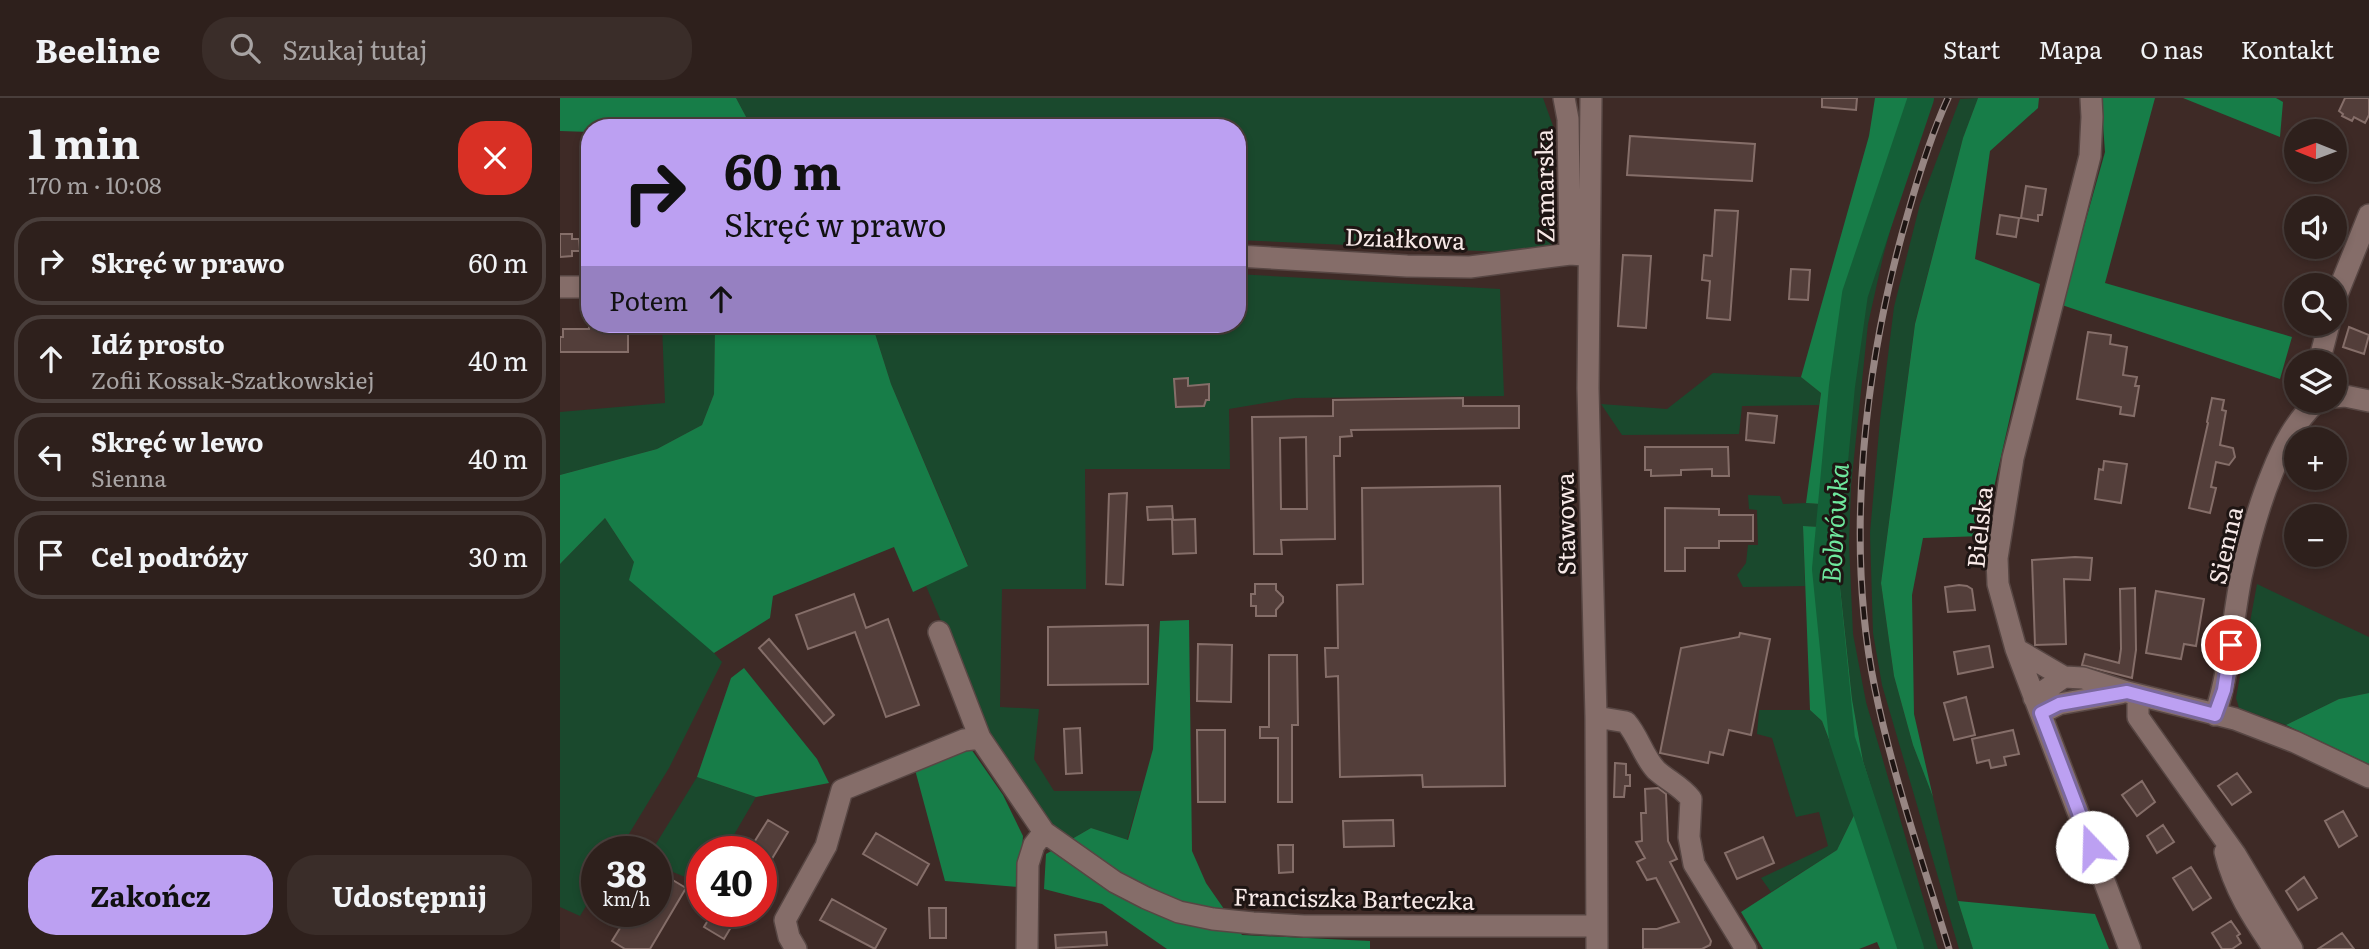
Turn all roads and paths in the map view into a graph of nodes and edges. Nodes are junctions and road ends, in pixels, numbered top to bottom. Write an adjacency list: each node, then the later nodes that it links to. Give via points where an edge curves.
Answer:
1 (1564, 98): 5 (street, Zamarska)
2 (1591, 98): 5 (street, Stawowa)
3 (2091, 98): 14 (street, Bielska, via 2088,168 2004,504 1998,584)
4 (2369, 215): 7 (street)
5 (1580, 255): 6 (street, Działkowa, via 1470,267); 19 (street, Stawowa)
6 (1246, 257)
7 (2346, 273)
8 (561, 287): 9 (street)
9 (581, 287)
10 (2347, 396): 11 (street)
11 (2369, 401)
12 (2304, 413): 18 (street, Sienna, via 2284,442 2259,504 2241,577 2224,690)
13 (939, 632): 20 (street)
14 (2016, 649): 15 (street); 17 (street, Bielska)
15 (2064, 677): 16 (street, via 2083,678); 17 (street)
16 (2132, 694): 17 (street); 18 (street); 23 (street, via 2138,717)
17 (2037, 706): 29 (street, Bielska)
18 (2215, 715): 21 (street, via 2283,737)
19 (1596, 717): 24 (street, Stawowa); 28 (street, via 1626,722 1646,758 1691,799 1689,837 1695,864)
20 (980, 738): 22 (street); 25 (street, via 964,740 842,790 827,846 785,920)
21 (2369, 777)
22 (1044, 832): 24 (street, Franciszka Barteczka, via 1115,882 1179,912 1213,919 1304,926); 26 (street, via 1028,864)
23 (2221, 837): 30 (street, via 2242,900); 31 (street)
24 (1597, 926): 27 (street, Stawowa)
25 (796, 949)
26 (1027, 949)
27 (1597, 949)
28 (1746, 949)
29 (2130, 949)
30 (2274, 949)
31 (2292, 949)

